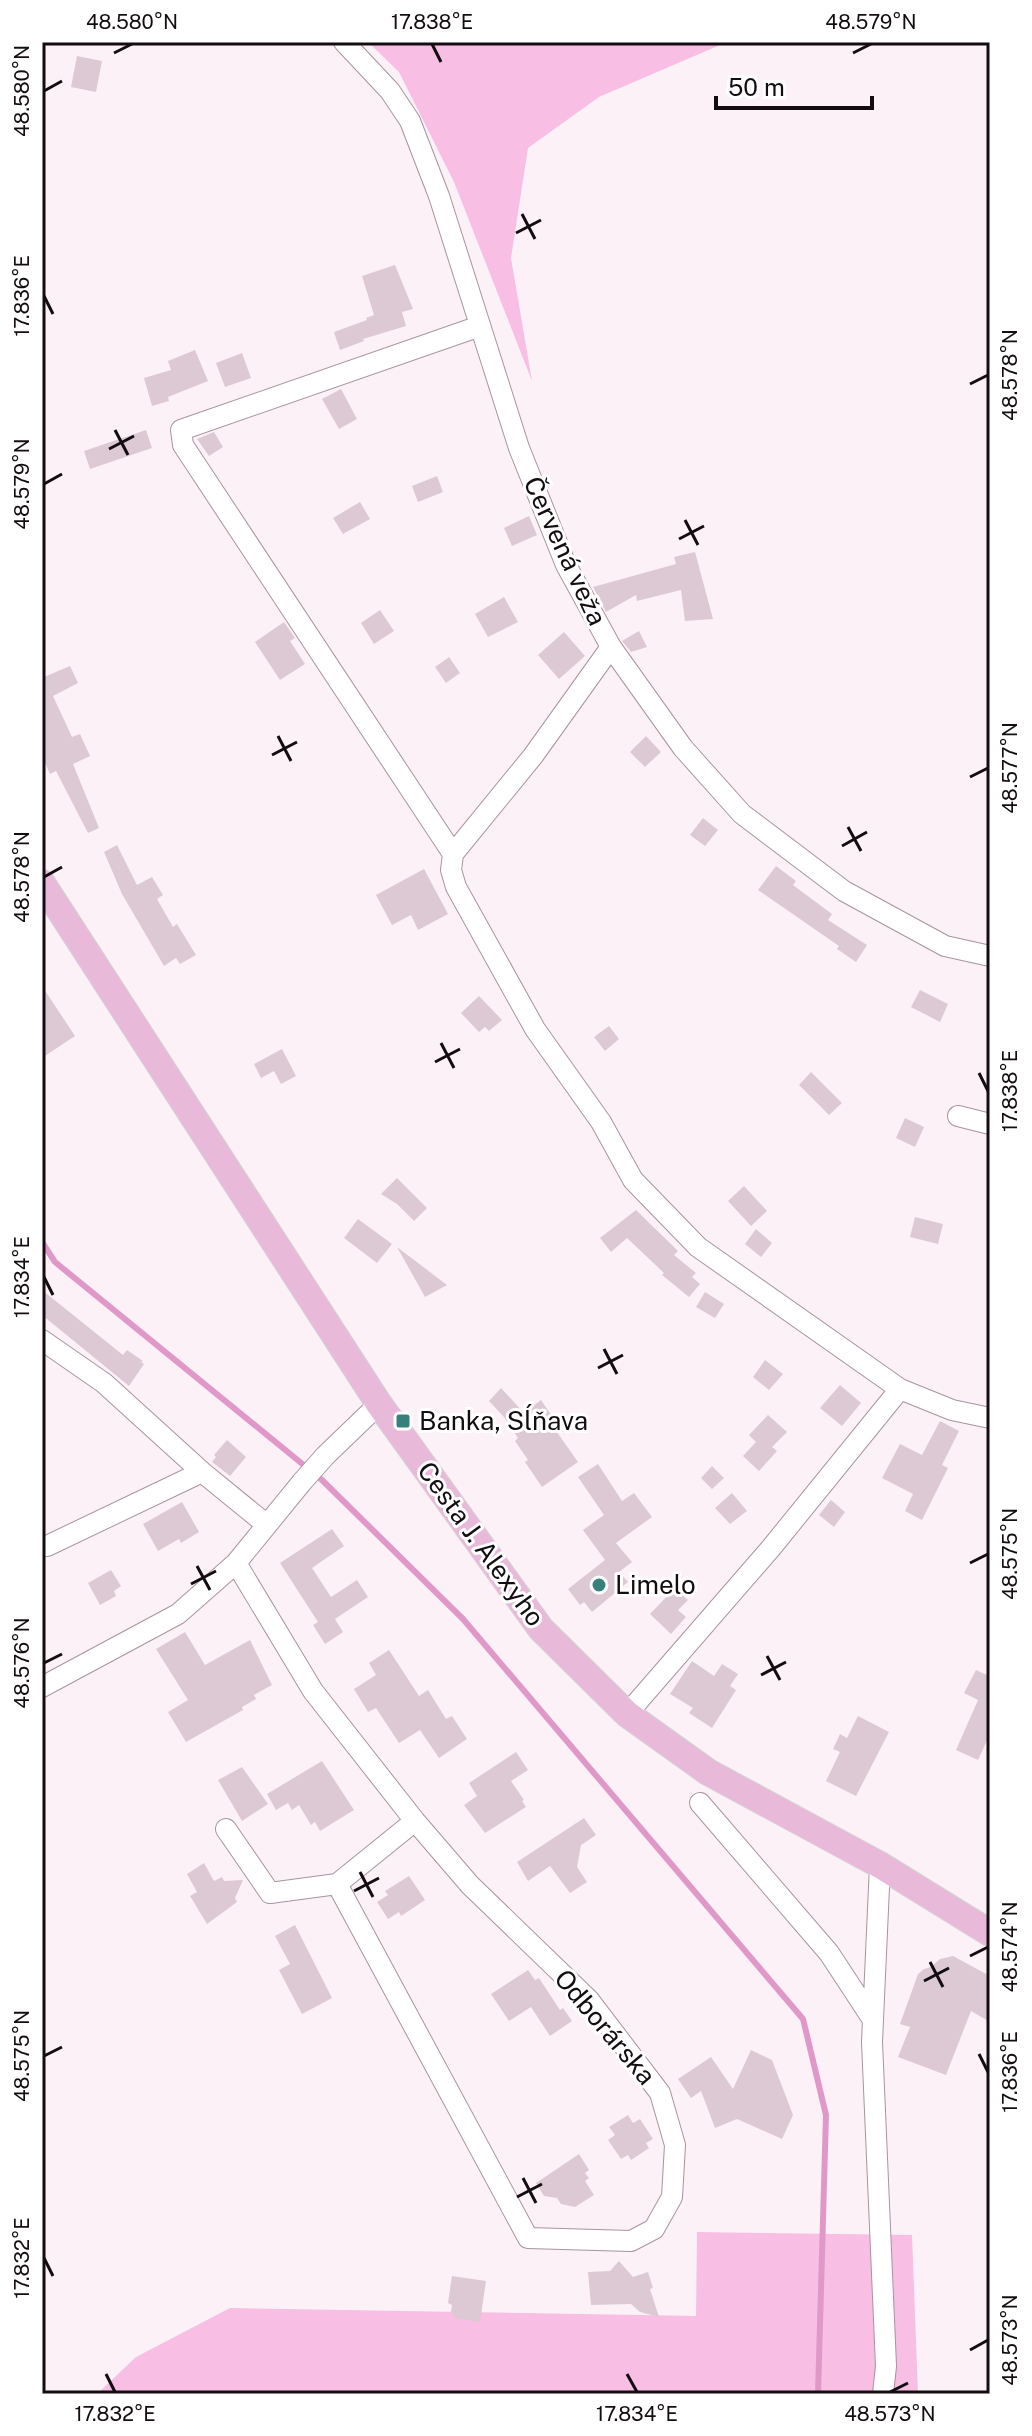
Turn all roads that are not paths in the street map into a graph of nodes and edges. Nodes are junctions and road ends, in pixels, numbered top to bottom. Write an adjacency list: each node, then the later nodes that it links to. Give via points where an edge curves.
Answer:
1 (344, 42): 2 (lane, Červená veža, via 410,121)
2 (480, 326): 3 (lane, Červená veža, via 519,448 560,551); 4 (lane, via 181,430 183,445)
3 (611, 647): 4 (lane, via 533,756); 6 (lane, Červená veža, via 683,748 742,814 844,891 945,946)
4 (453, 854): 10 (lane, via 456,887 479,932 633,1180 698,1247)
5 (42, 883): 11 (main road, Cesta J. Alexyho)
6 (990, 956)
7 (958, 1116): 8 (lane)
8 (990, 1124)
9 (42, 1340): 13 (lane, via 104,1383)
10 (900, 1389): 12 (lane, via 952,1410); 18 (lane)
11 (379, 1404): 14 (lane, via 325,1456); 18 (main road, Cesta J. Alexyho, via 541,1629)
12 (990, 1418)
13 (202, 1472): 14 (lane); 15 (lane)
14 (267, 1525): 16 (lane)
15 (47, 1546)
16 (236, 1563): 17 (lane, via 178,1614); 20 (lane, Odborárska, via 313,1691)
17 (42, 1687)
18 (627, 1714): 22 (main road, Cesta J. Alexyho, via 708,1772)
19 (700, 1803): 25 (lane, via 829,1953)
20 (415, 1821): 23 (lane); 23 (lane, Odborárska, via 470,1885 589,2000 660,2093 675,2145 672,2197 654,2229 631,2241 528,2238)
21 (226, 1829): 23 (lane, via 270,1893)
22 (880, 1865): 24 (main road, Cesta J. Alexyho); 25 (lane)
23 (337, 1884)
24 (990, 1933)
25 (873, 2020): 26 (lane)
26 (883, 2394)

